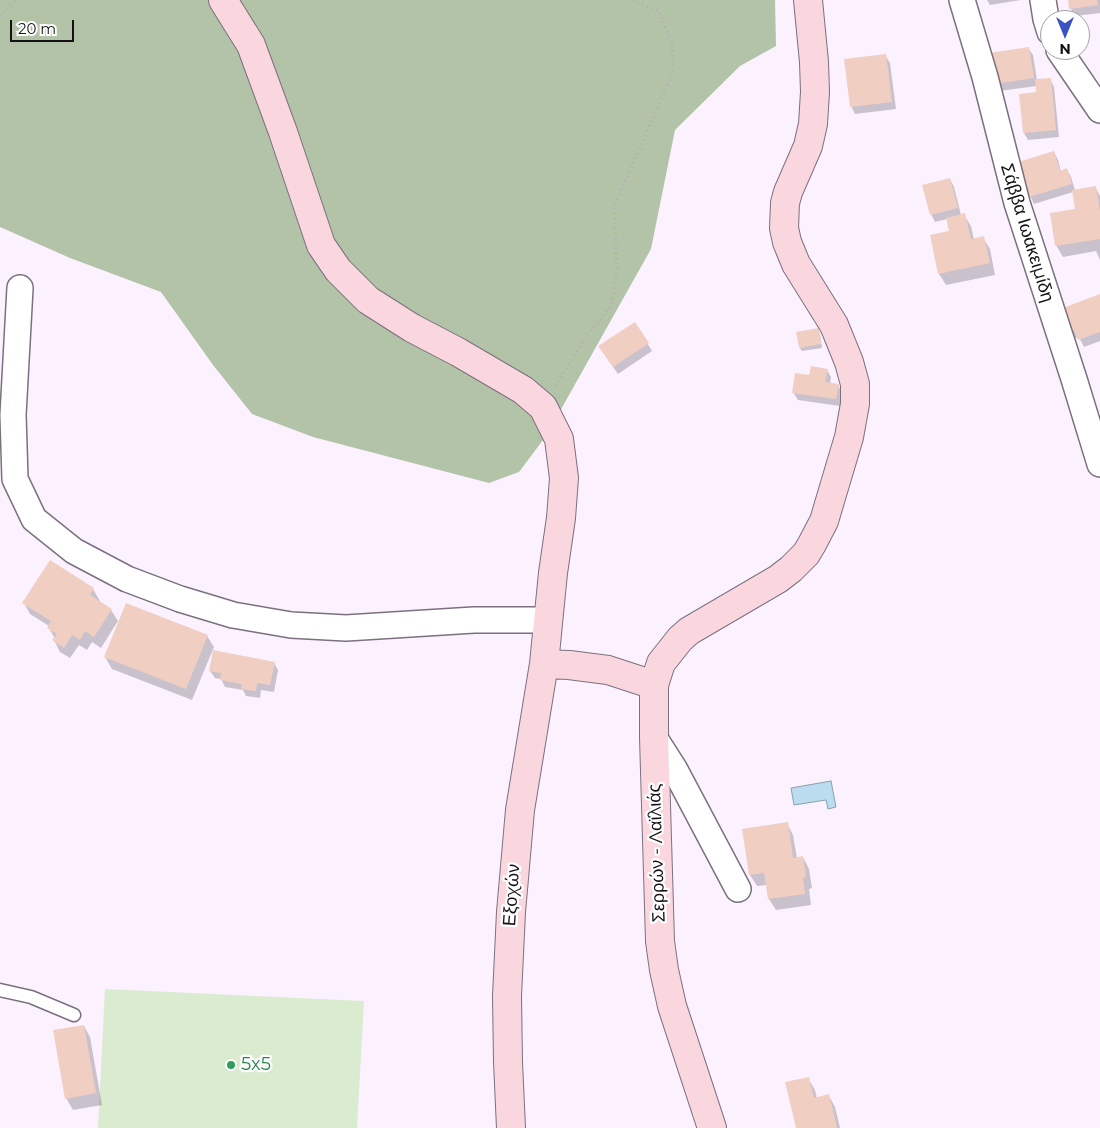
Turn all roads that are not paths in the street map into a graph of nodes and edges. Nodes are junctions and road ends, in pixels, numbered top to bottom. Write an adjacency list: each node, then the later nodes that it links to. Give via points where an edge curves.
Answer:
1 (223, 0): 8 (main road, Εξοχών, via 251,46 320,245 338,270 368,300 523,390 543,407 559,439 564,478)
2 (808, 0): 10 (main road, Σερρών - Λαϊλιάς, via 814,62 813,124 808,146 788,192 784,228 796,264 834,326 849,362 855,395 849,437 824,521 806,554 778,579 680,639 661,663)
3 (962, 0): 7 (street, Σάββα Ιωακειμίδη, via 1017,203)
4 (1066, 60): 5 (street)
5 (1100, 110)
6 (20, 288): 8 (street, via 13,416 15,479 34,519 74,551 127,579 180,599 233,615 291,625 346,628 474,620)
7 (1100, 464)
8 (547, 620): 9 (main road, Εξοχών)
9 (544, 664): 10 (main road, via 608,670); 15 (main road, Εξοχών, via 520,810 511,912 507,996)
10 (654, 685): 11 (main road, Σερρών - Λαϊλιάς)
11 (654, 737): 12 (street); 16 (main road, Σερρών - Λαϊλιάς, via 660,941 664,970 672,1006)
12 (738, 889)
13 (0, 990): 14 (lane)
14 (74, 1015)
15 (511, 1128)
16 (712, 1128)

